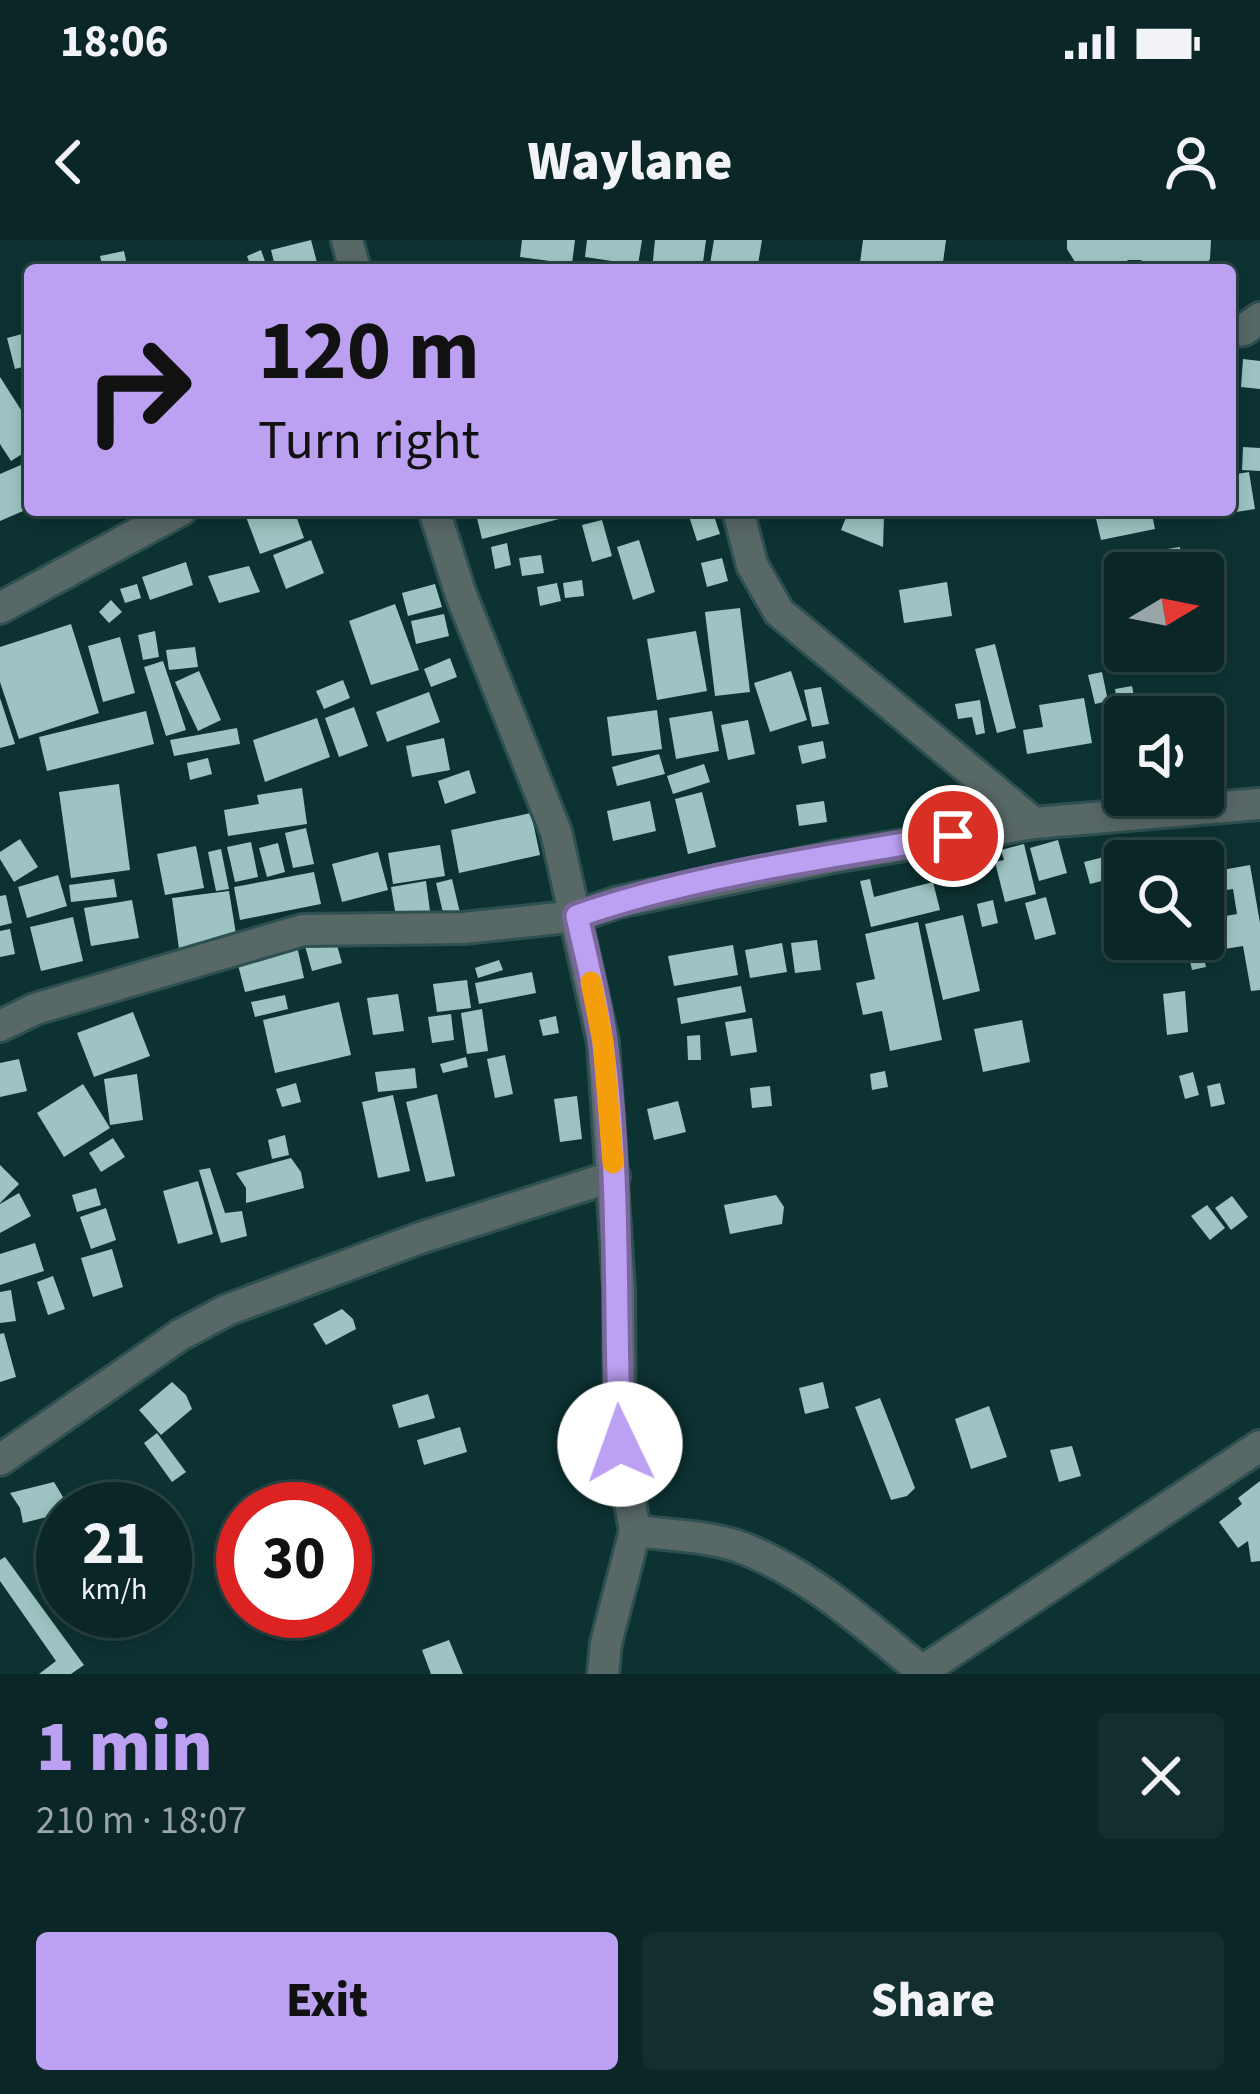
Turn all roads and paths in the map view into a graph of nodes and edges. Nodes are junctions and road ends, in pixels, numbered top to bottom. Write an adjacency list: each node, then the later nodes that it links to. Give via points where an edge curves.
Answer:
1 (170, 516): 4 (street)
2 (436, 516): 7 (street, via 556,832)
3 (740, 516): 6 (street, via 752,565 779,612)
4 (0, 608)
5 (1260, 804): 6 (street)
6 (1034, 823): 7 (street, via 833,857)
7 (577, 916): 8 (street, via 464,928 303,930); 9 (street, via 603,1042)
8 (0, 1026)
9 (614, 1176): 11 (street, via 227,1310); 12 (street, via 620,1444)
10 (1260, 1445): 13 (street)
11 (0, 1460)
12 (635, 1531): 13 (street, via 737,1546 772,1562); 14 (street)
13 (920, 1673)
14 (603, 1674)

